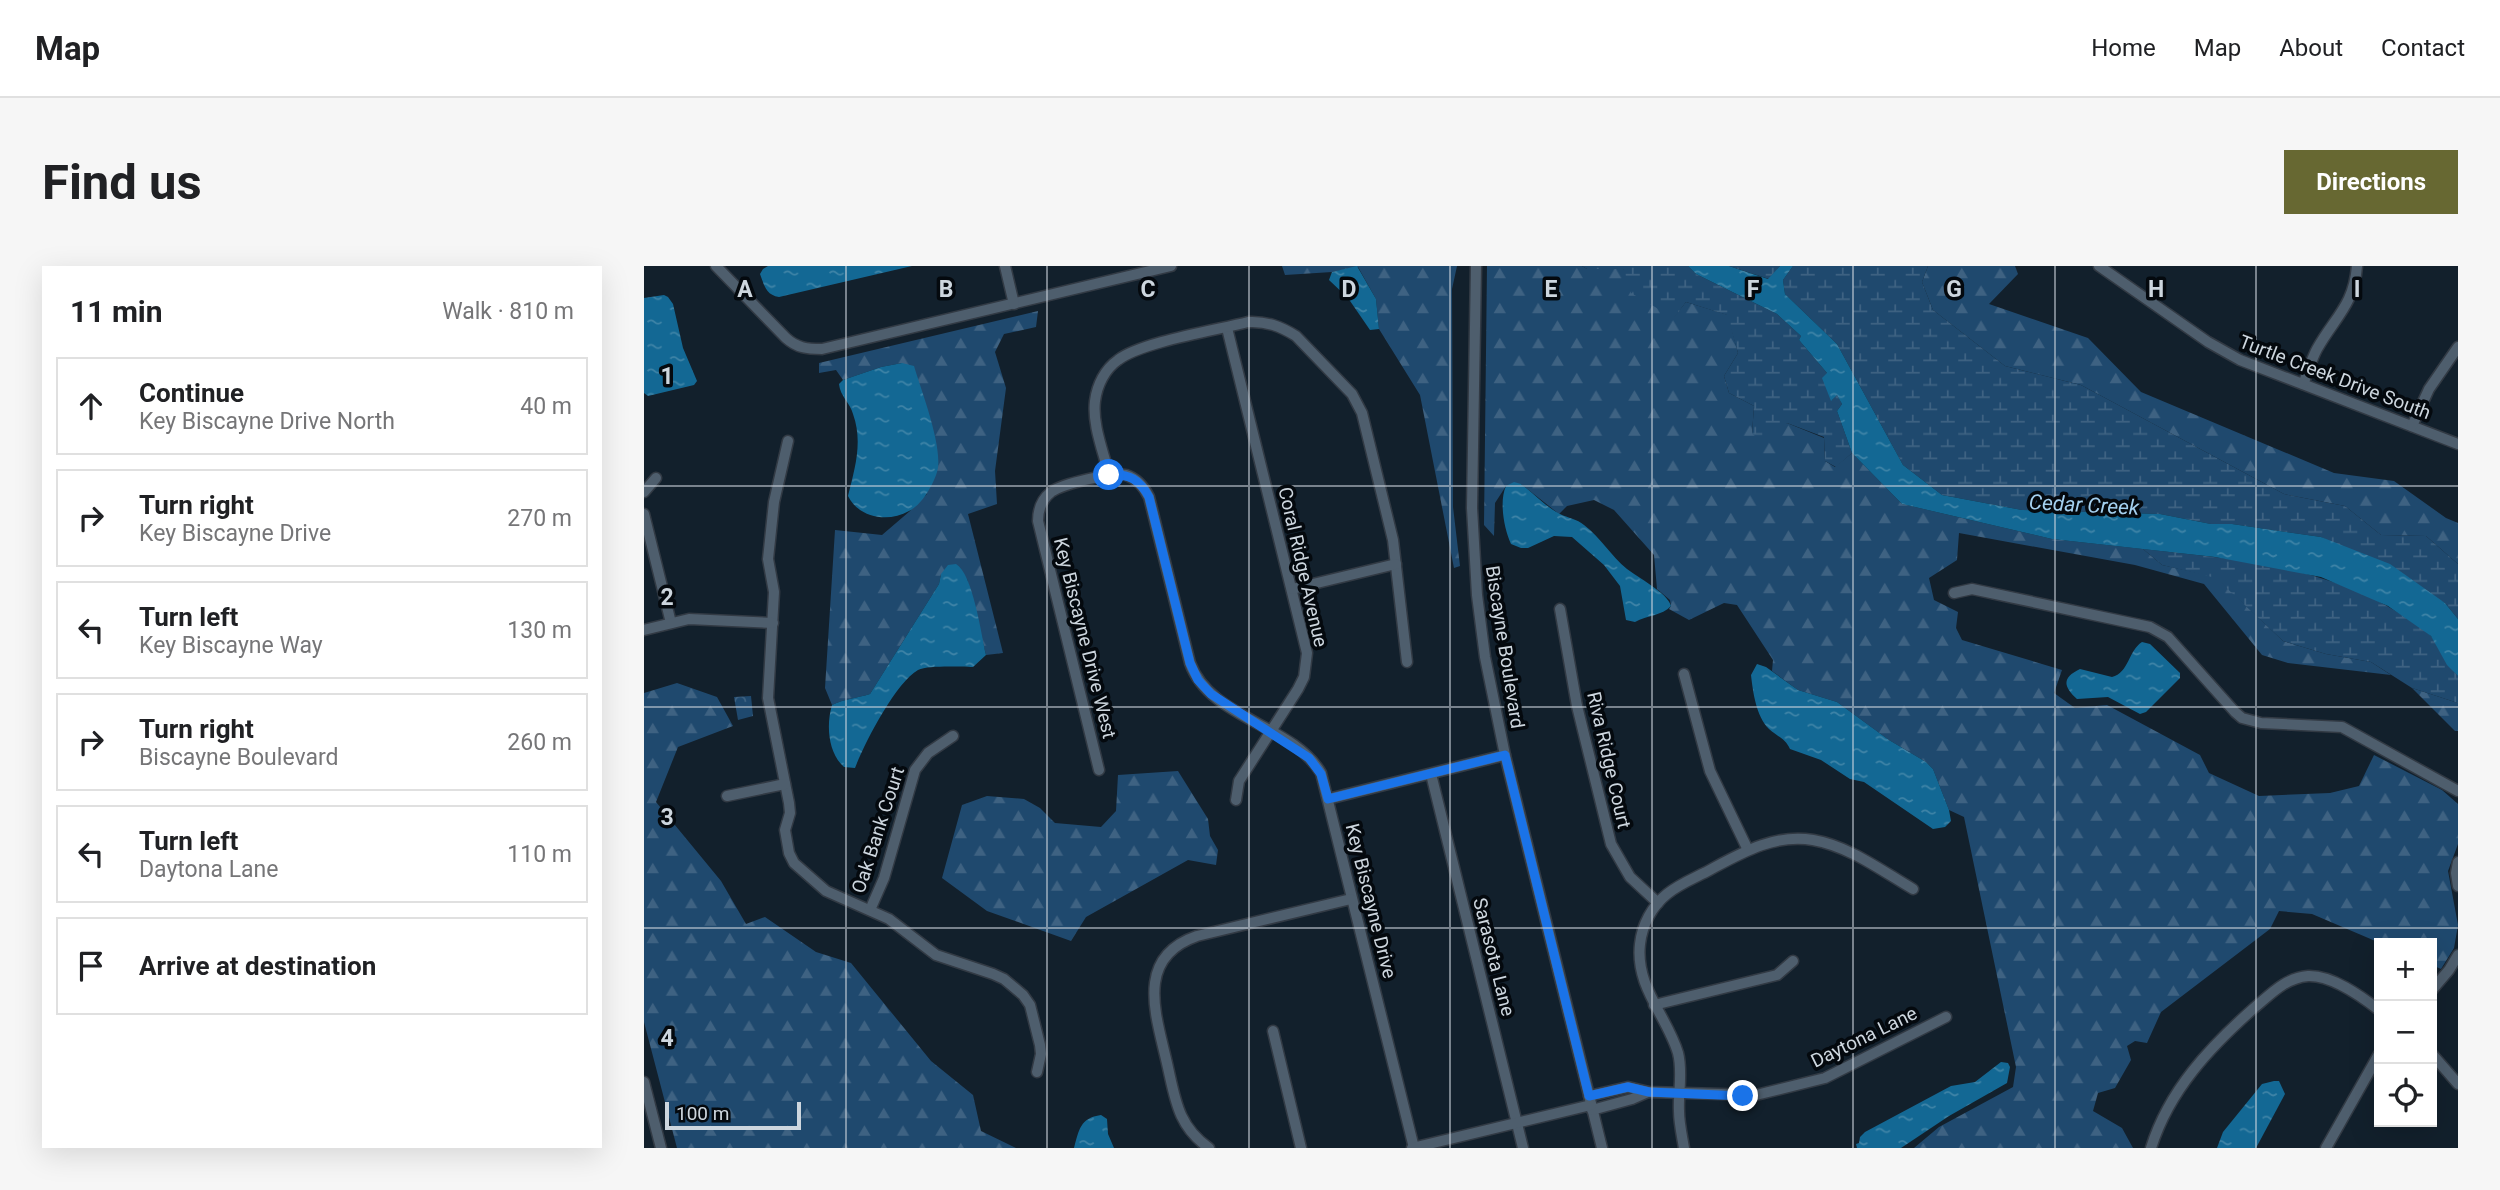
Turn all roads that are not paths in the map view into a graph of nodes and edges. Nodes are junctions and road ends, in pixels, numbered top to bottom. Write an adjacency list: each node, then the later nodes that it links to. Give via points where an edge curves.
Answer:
1 (716, 266): 7 (street, via 786,338 807,349)
2 (1005, 266): 7 (street)
3 (1171, 266): 7 (street)
4 (1476, 266): 29 (street, Biscayne Boulevard, via 1471,456 1474,552 1485,657)
5 (2099, 266): 10 (street, Turtle Creek Drive South, via 2225,352)
6 (2357, 266): 10 (street, via 2351,298 2316,351)
7 (1014, 304)
8 (1227, 328): 14 (street, via 1137,350 1111,366 1095,402); 18 (street, via 1248,322 1275,325 1296,336 1358,402); 19 (street, Coral Ridge Avenue)
9 (2458, 347): 11 (street, via 2429,389)
10 (2303, 384): 11 (street, Turtle Creek Drive South)
11 (2412, 426): 13 (street, Turtle Creek Drive South)
12 (788, 441): 23 (street, via 772,514 768,559 775,592)
13 (2458, 444)
14 (1109, 475): 27 (street, Key Biscayne Drive, via 1137,480 1149,497 1194,673 1211,694); 30 (street, Key Biscayne Drive West, via 1052,492 1038,513)
15 (656, 478): 16 (street)
16 (644, 492)
17 (644, 514): 22 (street)
18 (1396, 564): 19 (street); 25 (street)
19 (1292, 589): 27 (street, Coral Ridge Avenue, via 1307,664 1298,689)
20 (1954, 593): 33 (street, via 1972,589 2150,627 2168,638 2242,718 2342,727)
21 (1560, 609): 42 (street, Riva Ridge Court, via 1577,706 1611,844 1630,877)
22 (671, 623): 23 (street, via 705,618); 24 (street)
23 (773, 623): 32 (street, via 768,698)
24 (644, 630)
25 (1407, 662)
26 (1684, 674): 37 (street, via 1710,771)
27 (1270, 731): 35 (street, Key Biscayne Drive, via 1309,758 1321,774); 36 (street, Coral Ridge Avenue, via 1239,781)
28 (953, 736): 43 (street, Oak Bank Court, via 928,753 915,770 884,878)
29 (1505, 755): 31 (street); 57 (street, Biscayne Boulevard)
30 (1099, 770)
31 (1431, 774): 35 (street); 58 (street, Sarasota Lane)
32 (785, 783): 34 (street); 43 (street, via 790,813 785,842 794,863 835,897)
33 (2458, 791)
34 (727, 796)
35 (1328, 799): 41 (street, Key Biscayne Drive)
36 (1236, 800)
37 (1748, 850): 40 (street, via 1780,840 1826,843); 42 (street, via 1678,886)
38 (2458, 862): 39 (street)
39 (2458, 886)
40 (1913, 889)
41 (1351, 899): 59 (street, via 1197,936 1180,944 1163,961 1154,984 1154,1009 1181,1118); 62 (street, Key Biscayne Drive)
42 (1658, 903): 47 (street, via 1643,930 1640,947)
43 (870, 910): 53 (street, via 936,955 1014,986 1030,1005 1041,1054)
44 (2458, 955): 46 (street)
45 (1793, 961): 47 (street, via 1777,975)
46 (2437, 984)
47 (1654, 1006): 56 (street, via 1678,1055)
48 (2374, 1007): 66 (street, via 2325,978 2303,977 2281,985 2196,1065 2165,1114)
49 (1946, 1017): 56 (street, Daytona Lane, via 1815,1081 1756,1095)
50 (1273, 1031): 61 (street)
51 (2437, 1060): 55 (street)
52 (2374, 1064): 67 (street)
53 (1037, 1072)
54 (644, 1082): 60 (street)
55 (2458, 1084)
56 (1679, 1092): 57 (street, Daytona Lane, via 1628,1087); 65 (street)
57 (1591, 1104): 58 (street, Daytona Lane); 64 (street, Biscayne Boulevard)
58 (1517, 1122): 62 (street, Daytona Lane); 63 (street, Sarasota Lane)
59 (1205, 1145)
60 (661, 1148)
61 (1301, 1148)
62 (1413, 1148)
63 (1523, 1148)
64 (1602, 1148)
65 (1684, 1148)
66 (2151, 1148)
67 (2326, 1148)

